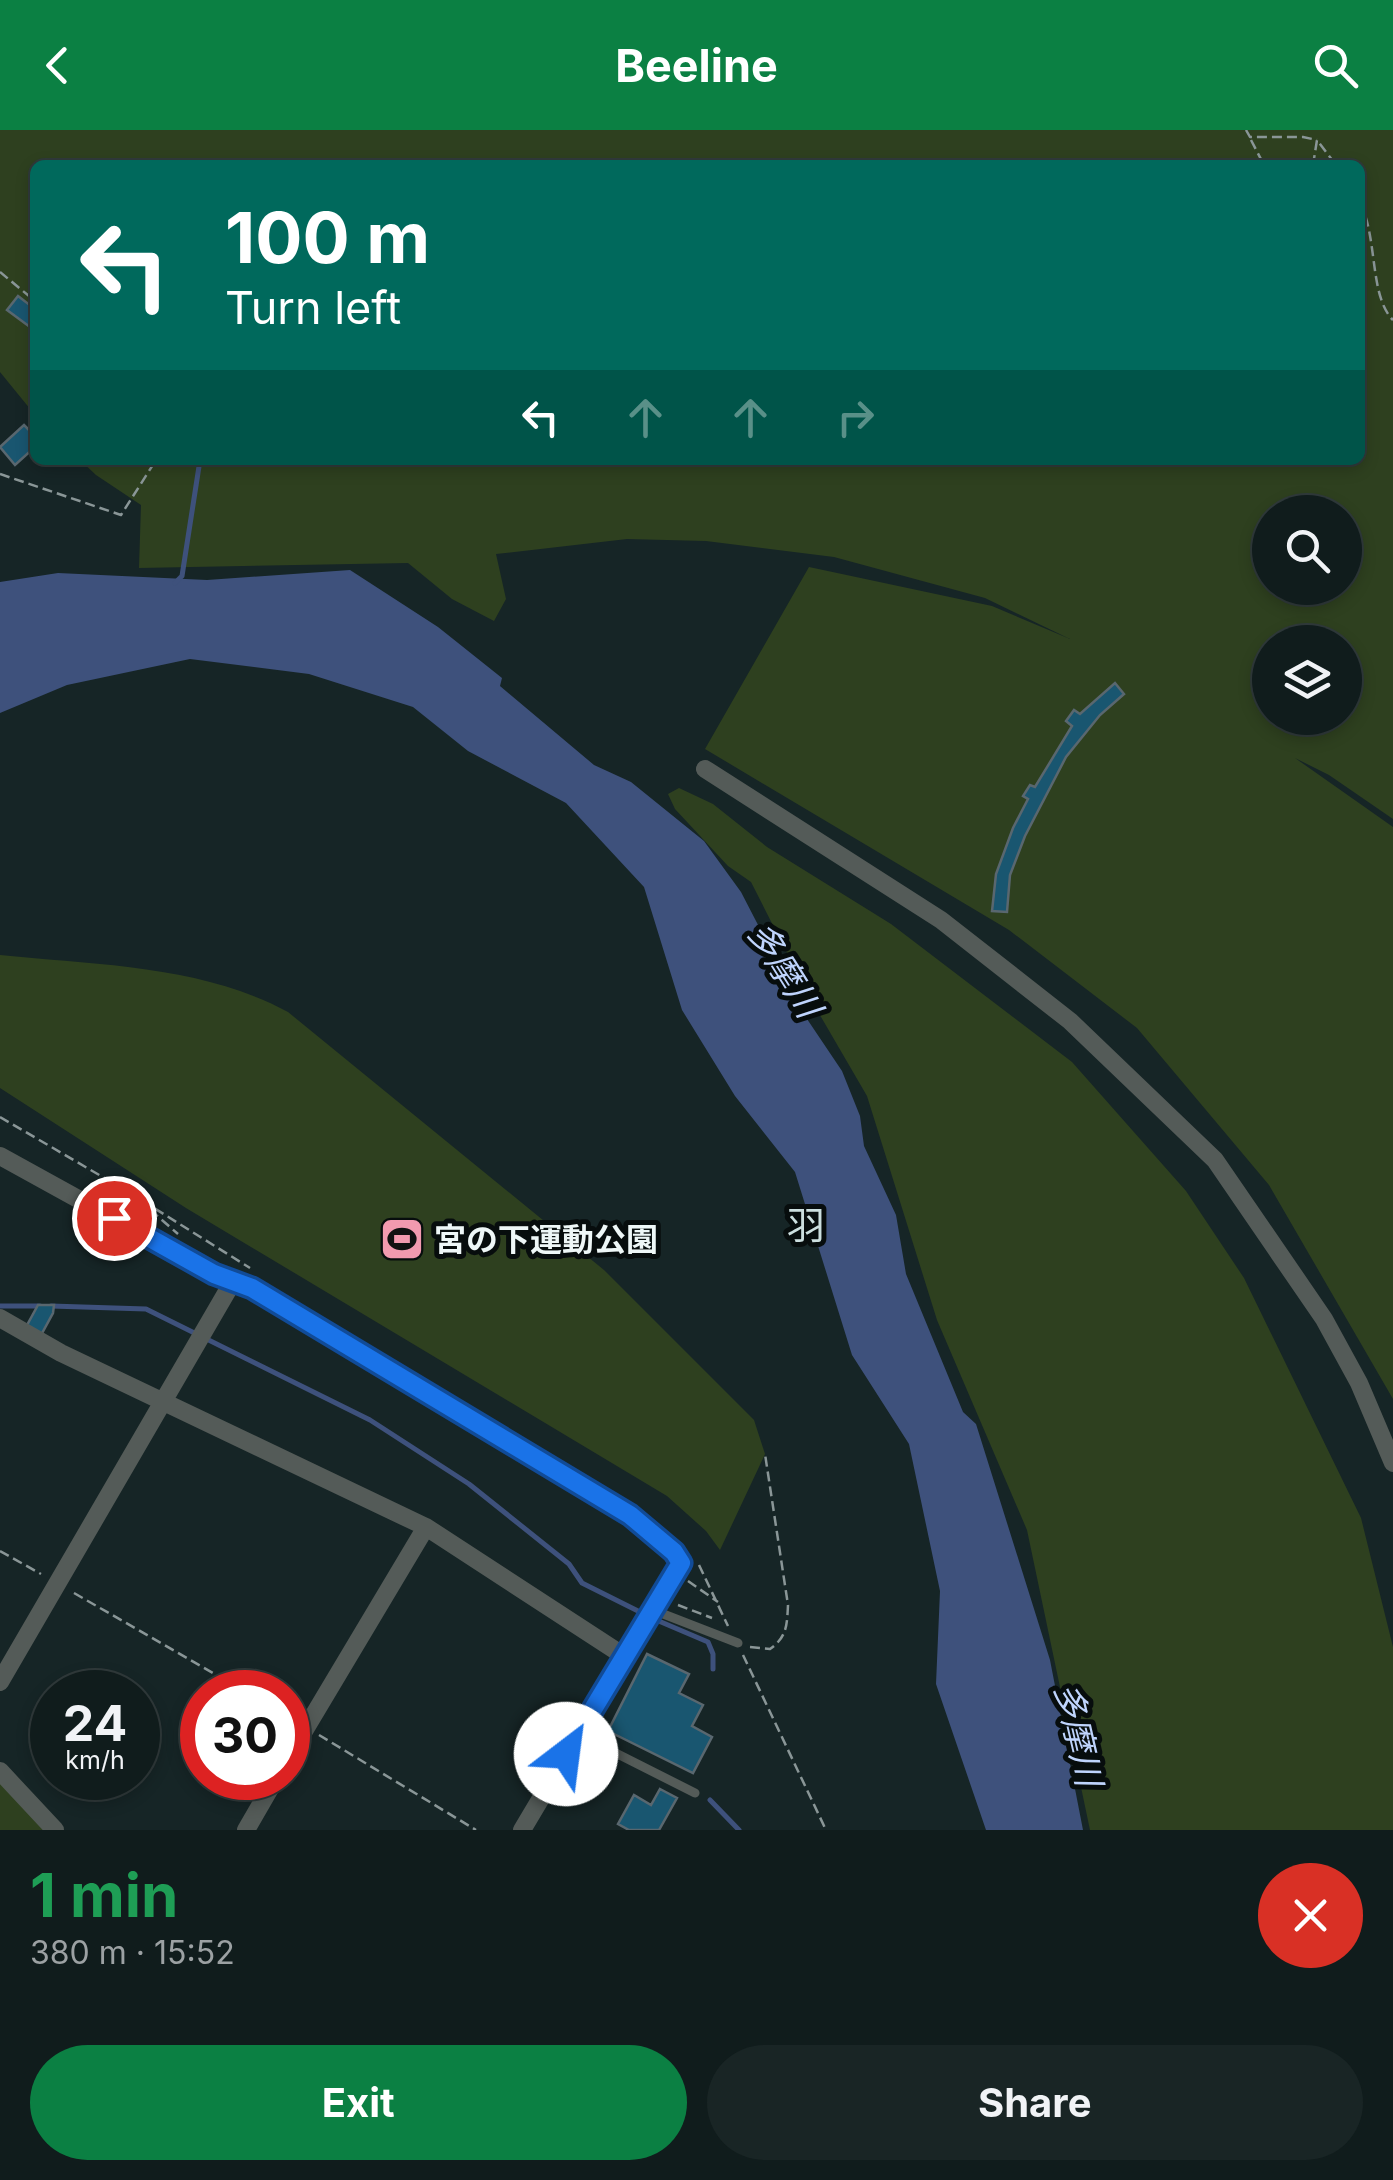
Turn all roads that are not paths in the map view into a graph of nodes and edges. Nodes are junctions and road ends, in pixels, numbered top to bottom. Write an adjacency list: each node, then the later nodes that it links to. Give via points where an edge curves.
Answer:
1 (705, 769): 6 (street, via 955,931 1070,1021 1215,1160 1324,1319)
2 (0, 1156): 3 (street)
3 (232, 1282): 5 (street); 8 (street, via 630,1515 681,1563)
4 (0, 1318): 5 (street)
5 (164, 1400): 7 (street); 11 (street)
6 (1393, 1463)
7 (426, 1526): 10 (street); 12 (street)
8 (650, 1614): 9 (lane); 10 (street)
9 (738, 1643)
10 (624, 1656): 13 (street)
11 (0, 1682)
12 (310, 1719)
13 (578, 1734): 15 (lane); 19 (street)
14 (0, 1771): 17 (street)
15 (695, 1793)
16 (263, 1800): 18 (street)
17 (55, 1830)
18 (246, 1830)
19 (522, 1830)

